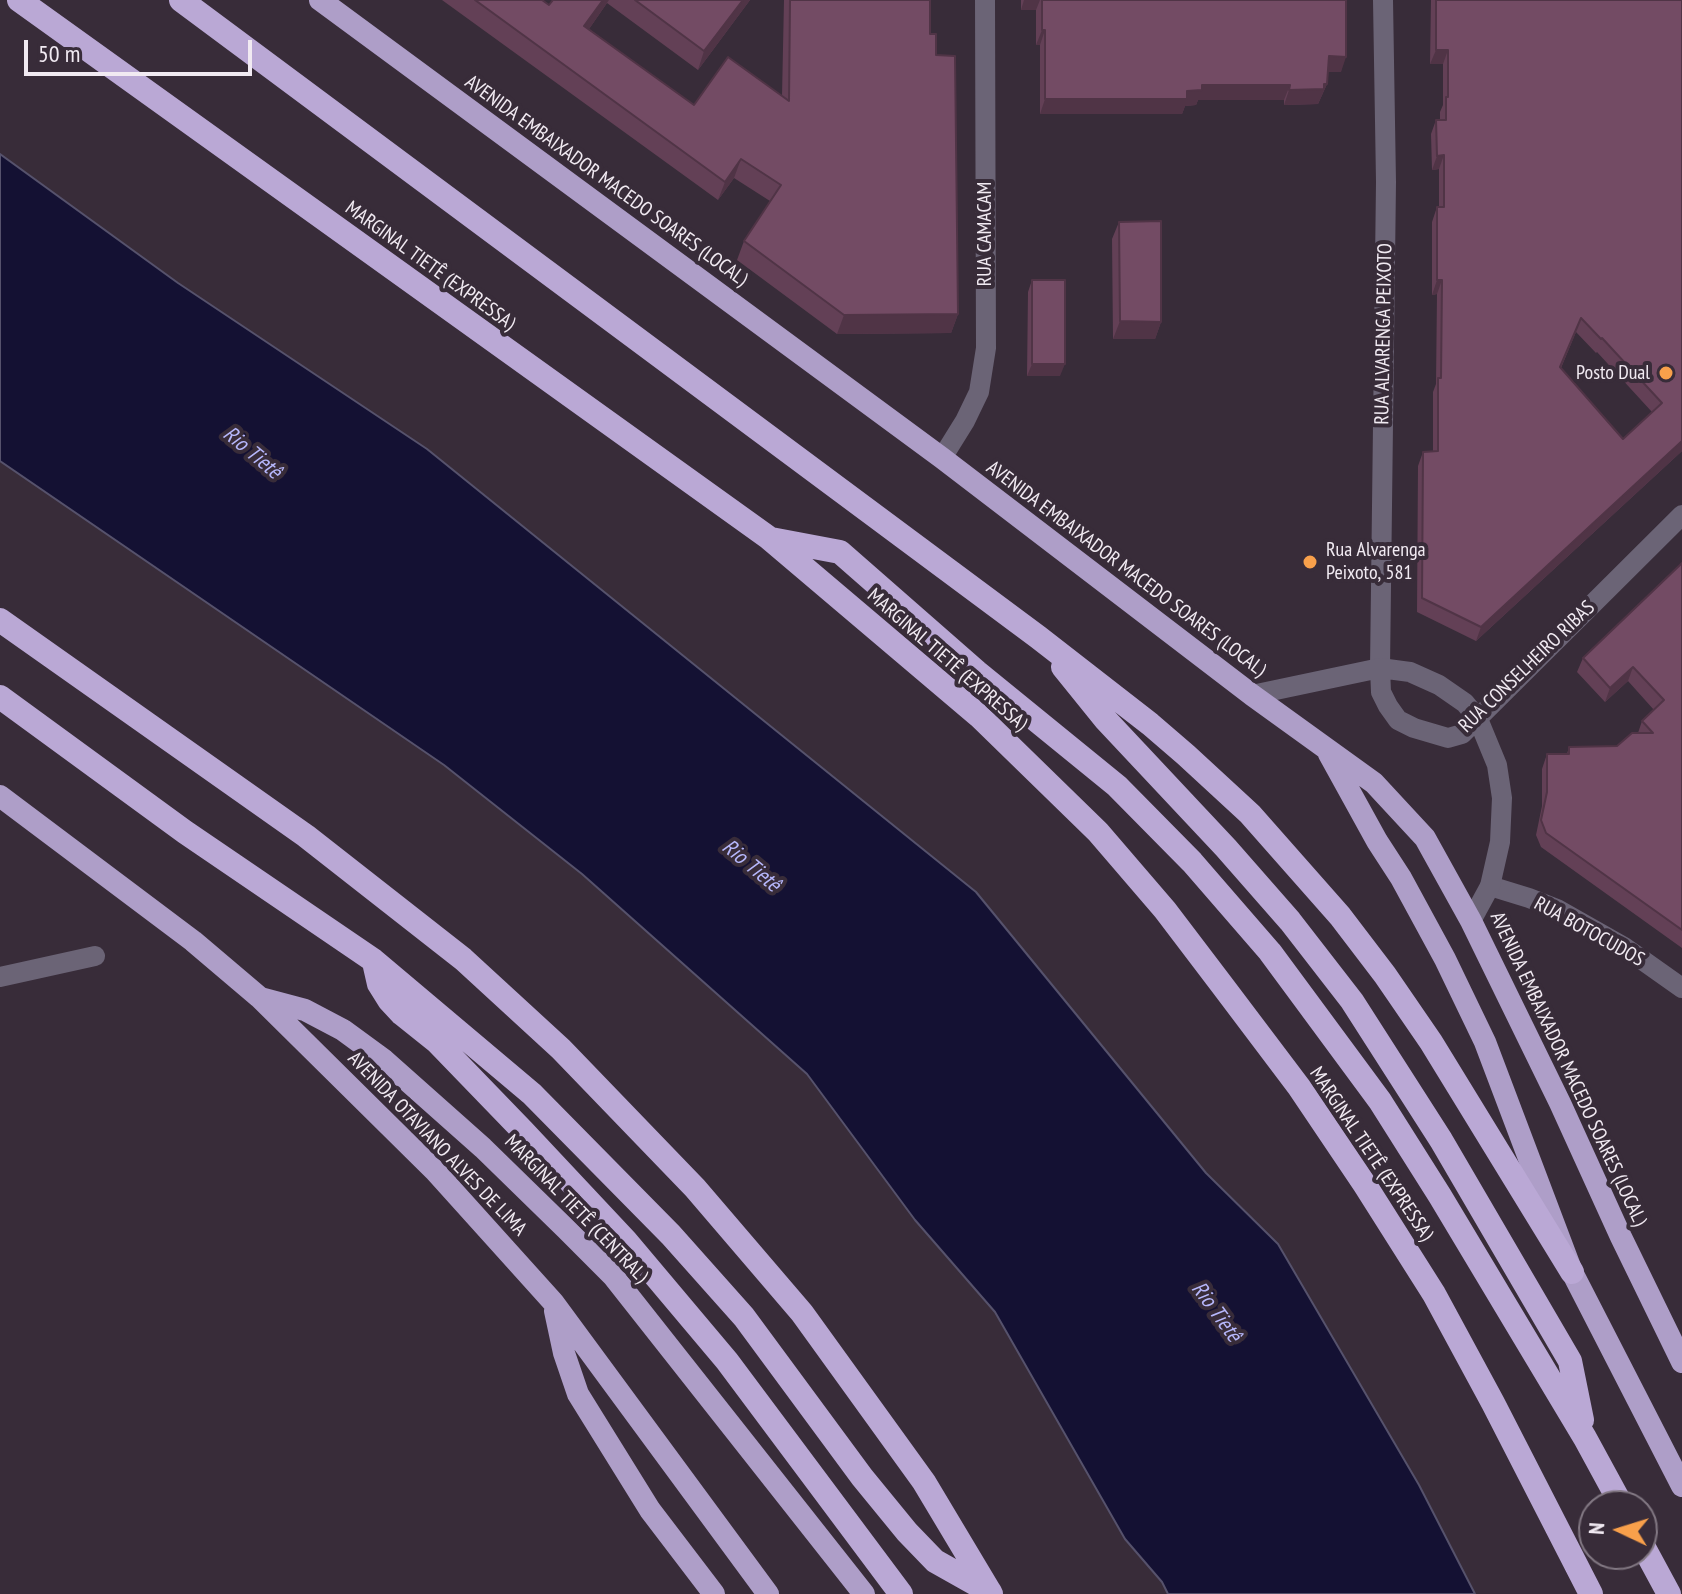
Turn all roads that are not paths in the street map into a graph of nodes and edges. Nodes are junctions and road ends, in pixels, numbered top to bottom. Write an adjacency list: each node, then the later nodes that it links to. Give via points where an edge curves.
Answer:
1 (19, 0): 8 (highway, MARGINAL TIETÊ (EXPRESSA))
2 (181, 0): 10 (highway)
3 (320, 0): 6 (highway, AVENIDA EMBAIXADOR MACEDO SOARES (LOCAL))
4 (985, 0): 6 (street, RUA CAMACAM, via 986,348 979,392)
5 (1383, 0): 11 (street, RUA ALVARENGA PEIXOTO)
6 (942, 458): 12 (highway, AVENIDA EMBAIXADOR MACEDO SOARES (LOCAL))
7 (1682, 515): 14 (street, RUA CONSELHEIRO RIBAS)
8 (769, 538): 27 (highway, via 840,552 1117,786 1192,862 1270,952 1380,1101); 36 (highway, MARGINAL TIETÊ (EXPRESSA), via 988,725 1098,832 1165,910 1299,1087 1434,1294)
9 (0, 620): 31 (highway, via 306,836 463,959 561,1049 695,1188 802,1313 924,1482)
10 (1038, 637): 24 (highway, via 1150,724 1250,814 1340,916 1431,1042); 27 (highway, via 1105,719 1290,921 1352,1001 1441,1140 1570,1361)
11 (1380, 668): 12 (street); 14 (street, via 1410,672 1439,685); 14 (street, RUA CONSELHEIRO RIBAS, via 1381,692 1398,720 1448,738 1462,734)
12 (1252, 695): 15 (highway, AVENIDA EMBAIXADOR MACEDO SOARES (LOCAL))
13 (0, 697): 20 (highway)
14 (1478, 719): 17 (street, via 1497,765 1502,798)
15 (1326, 749): 18 (highway, AVENIDA EMBAIXADOR MACEDO SOARES (LOCAL), via 1374,783 1425,838); 24 (highway, via 1431,932 1485,1042)
16 (0, 796): 23 (highway, AVENIDA OTAVIANO ALVES DE LIMA)
17 (1490, 886): 18 (street); 22 (street, RUA BOTOCUDOS, via 1557,909)
18 (1471, 921): 26 (highway, AVENIDA EMBAIXADOR MACEDO SOARES (LOCAL))
19 (95, 956): 21 (street)
20 (373, 960): 31 (highway, via 532,1094 660,1224 744,1317 907,1532 935,1561); 35 (highway, via 389,1000 437,1042 626,1241 727,1361)
21 (0, 977)
22 (1682, 988)
23 (259, 997): 25 (highway, AVENIDA OTAVIANO ALVES DE LIMA, via 435,1171); 34 (highway, MARGINAL TIETÊ (CENTRAL), via 305,1010 384,1060 566,1229 613,1276)
24 (1572, 1272): 28 (highway)
25 (553, 1302): 32 (highway, via 578,1394 650,1510); 33 (highway, AVENIDA OTAVIANO ALVES DE LIMA)
26 (1682, 1362)
27 (1585, 1438): 29 (highway)
28 (1682, 1486)
29 (1613, 1490)
30 (1656, 1570): 37 (highway)
31 (991, 1593)
32 (714, 1594)
33 (768, 1594)
34 (864, 1594)
35 (901, 1594)
36 (1591, 1594)
37 (1669, 1594)

